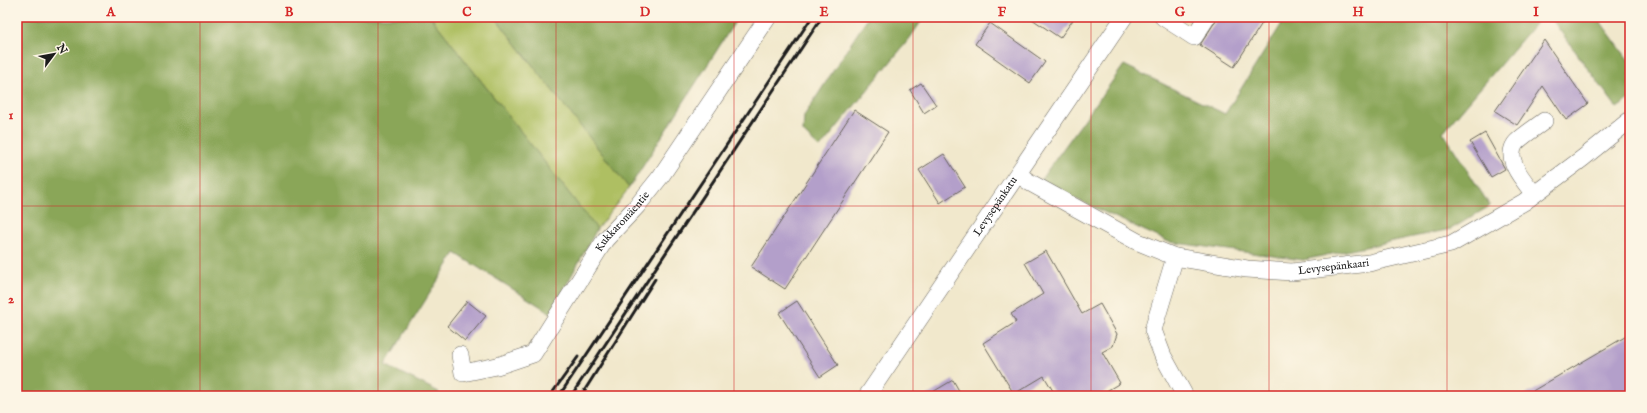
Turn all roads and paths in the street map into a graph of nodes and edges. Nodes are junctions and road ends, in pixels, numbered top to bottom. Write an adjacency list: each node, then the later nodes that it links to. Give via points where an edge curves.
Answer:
1 (768, 17): 10 (street, Kukkaromäentie, via 661,176 605,240 533,354 497,366 463,373)
2 (1124, 17): 7 (street, Levysepänkatu)
3 (1163, 17): 4 (street, via 1194,37)
4 (1207, 17)
5 (1630, 120): 8 (street, Levysepänkaari)
6 (1544, 121): 8 (street, via 1515,144 1511,154 1516,170)
7 (1018, 174): 9 (street, Levysepänkaari, via 1136,241); 11 (street, Levysepänkatu)
8 (1534, 194): 9 (street, Levysepänkaari, via 1451,244 1369,263 1292,272 1247,269)
9 (1175, 257): 12 (street, via 1153,330 1163,356)
10 (460, 355)
11 (867, 396)
12 (1185, 396)

